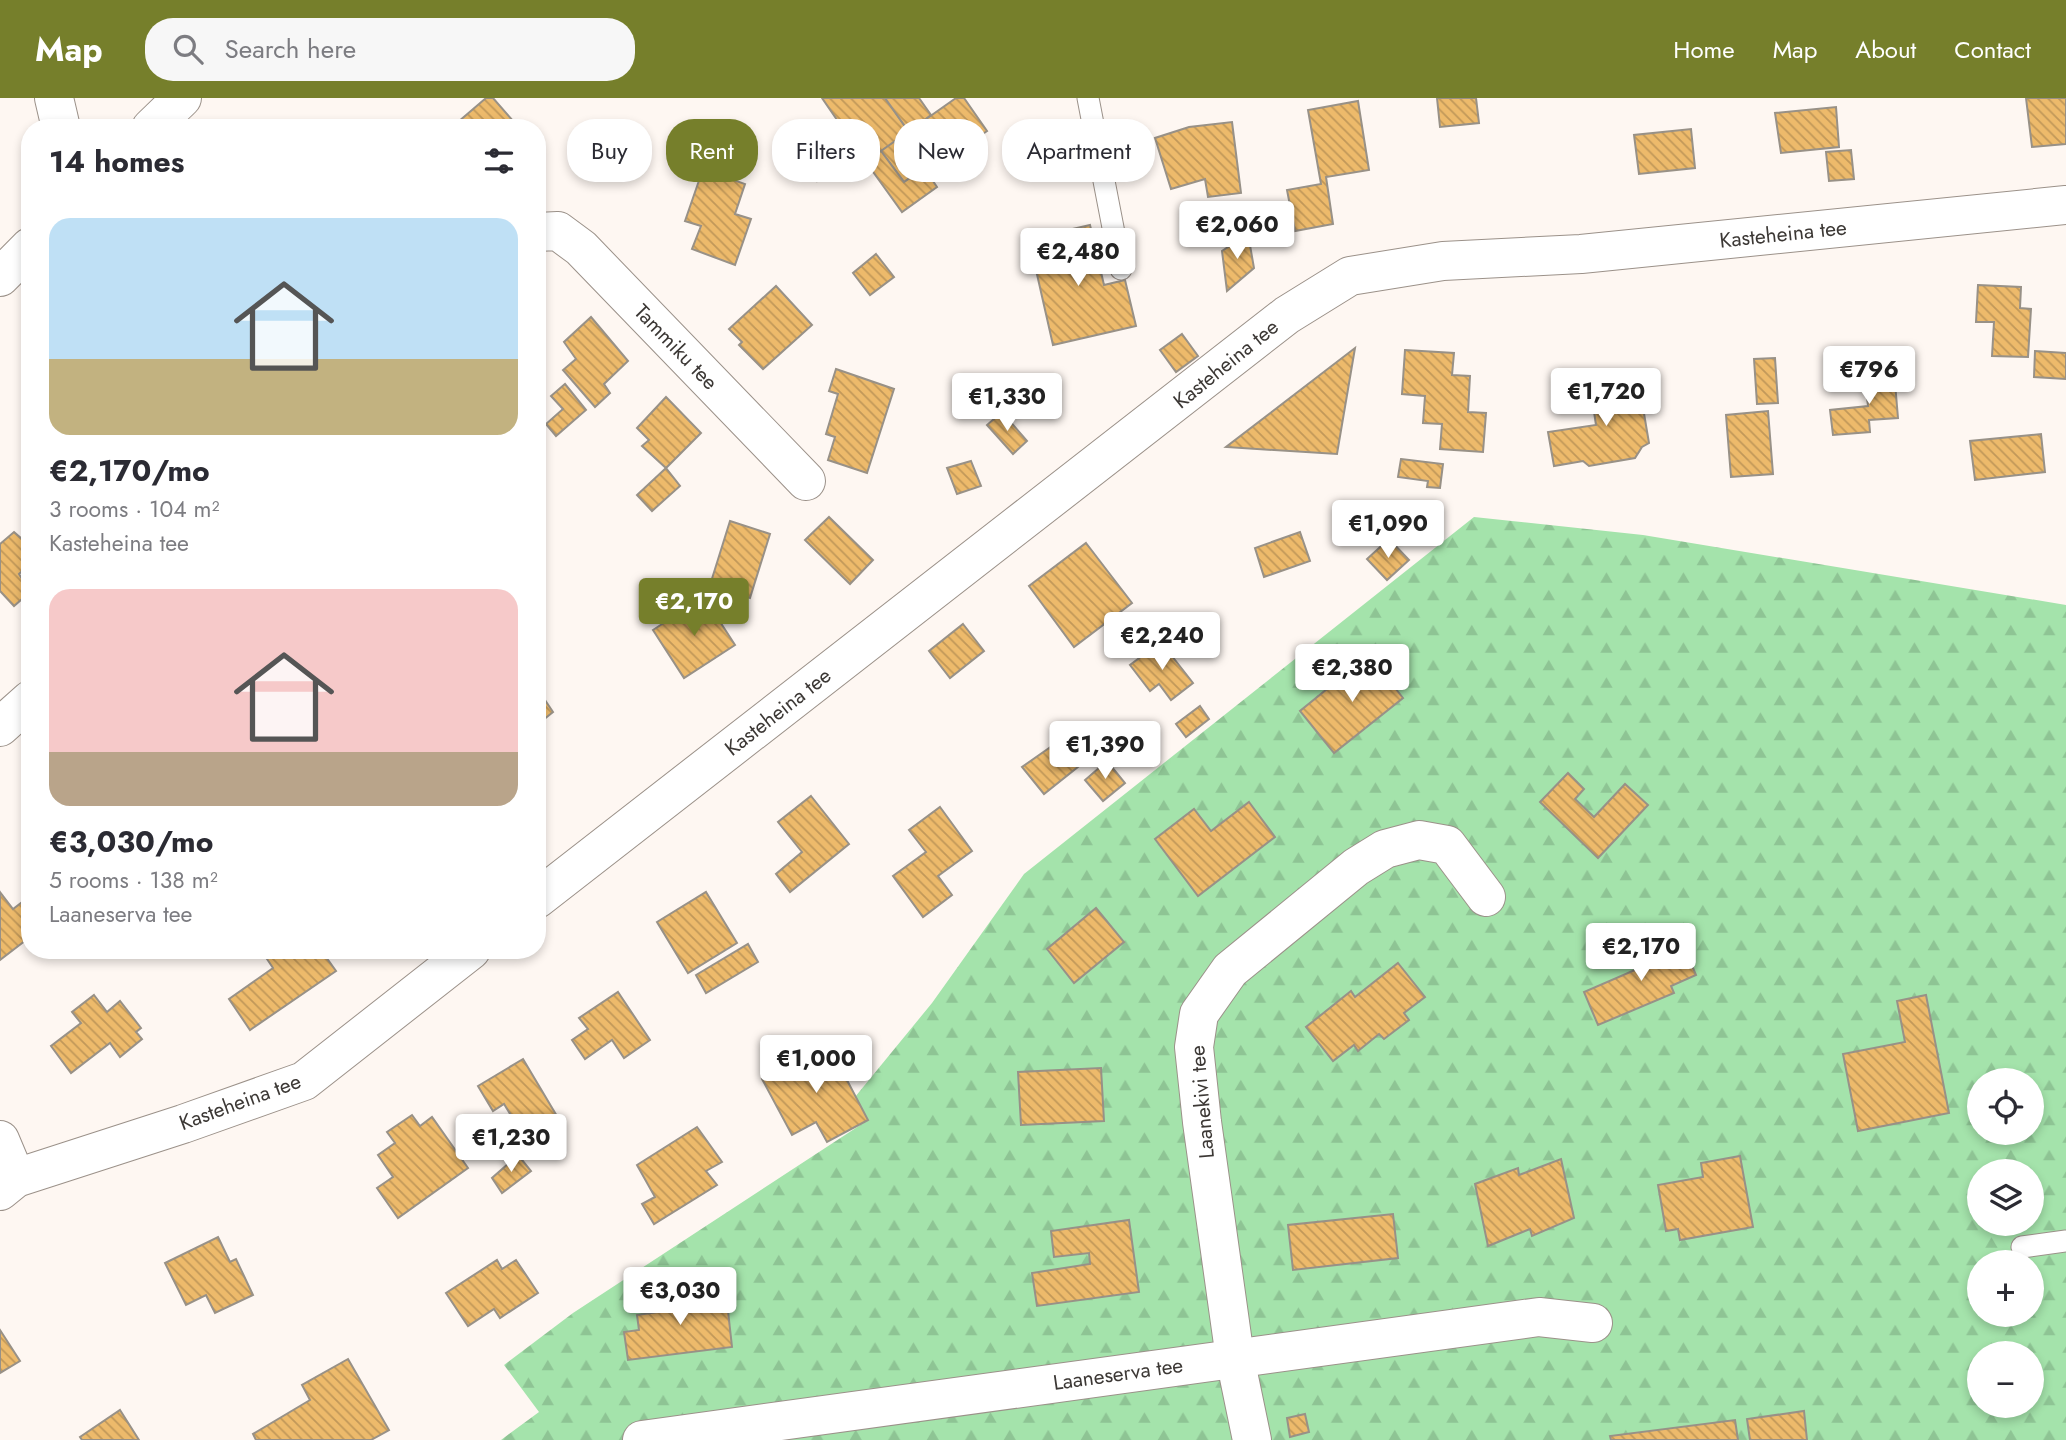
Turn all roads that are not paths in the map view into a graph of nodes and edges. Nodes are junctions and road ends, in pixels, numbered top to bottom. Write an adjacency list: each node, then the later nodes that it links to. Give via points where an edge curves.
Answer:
1 (54, 98): 4 (street)
2 (182, 98): 5 (street)
3 (1088, 98): 9 (lane)
4 (59, 119)
5 (160, 119)
6 (2066, 205): 14 (street, Kasteheina tee, via 1581,254 1443,261 1350,276 1286,315)
7 (546, 232): 11 (street, Tammiku tee, via 558,231 581,248)
8 (21, 256): 10 (street)
9 (1121, 269)
10 (0, 277)
11 (806, 481)
12 (21, 708): 13 (street)
13 (0, 727)
14 (546, 892)
15 (1486, 897): 22 (street, Laanekivi tee, via 1447,845 1419,839 1385,849 1356,867 1230,970 1199,1014 1196,1076)
16 (460, 959): 18 (street, Kasteheina tee, via 304,1081)
17 (0, 1140): 18 (street)
18 (8, 1184)
19 (2066, 1241): 20 (lane)
20 (2022, 1247)
21 (1593, 1323): 22 (street, Laaneserva tee, via 1539,1317)
22 (1235, 1358): 23 (street, Laaneserva tee); 24 (street, Laanekivi tee)
23 (642, 1440)
24 (1252, 1440)

